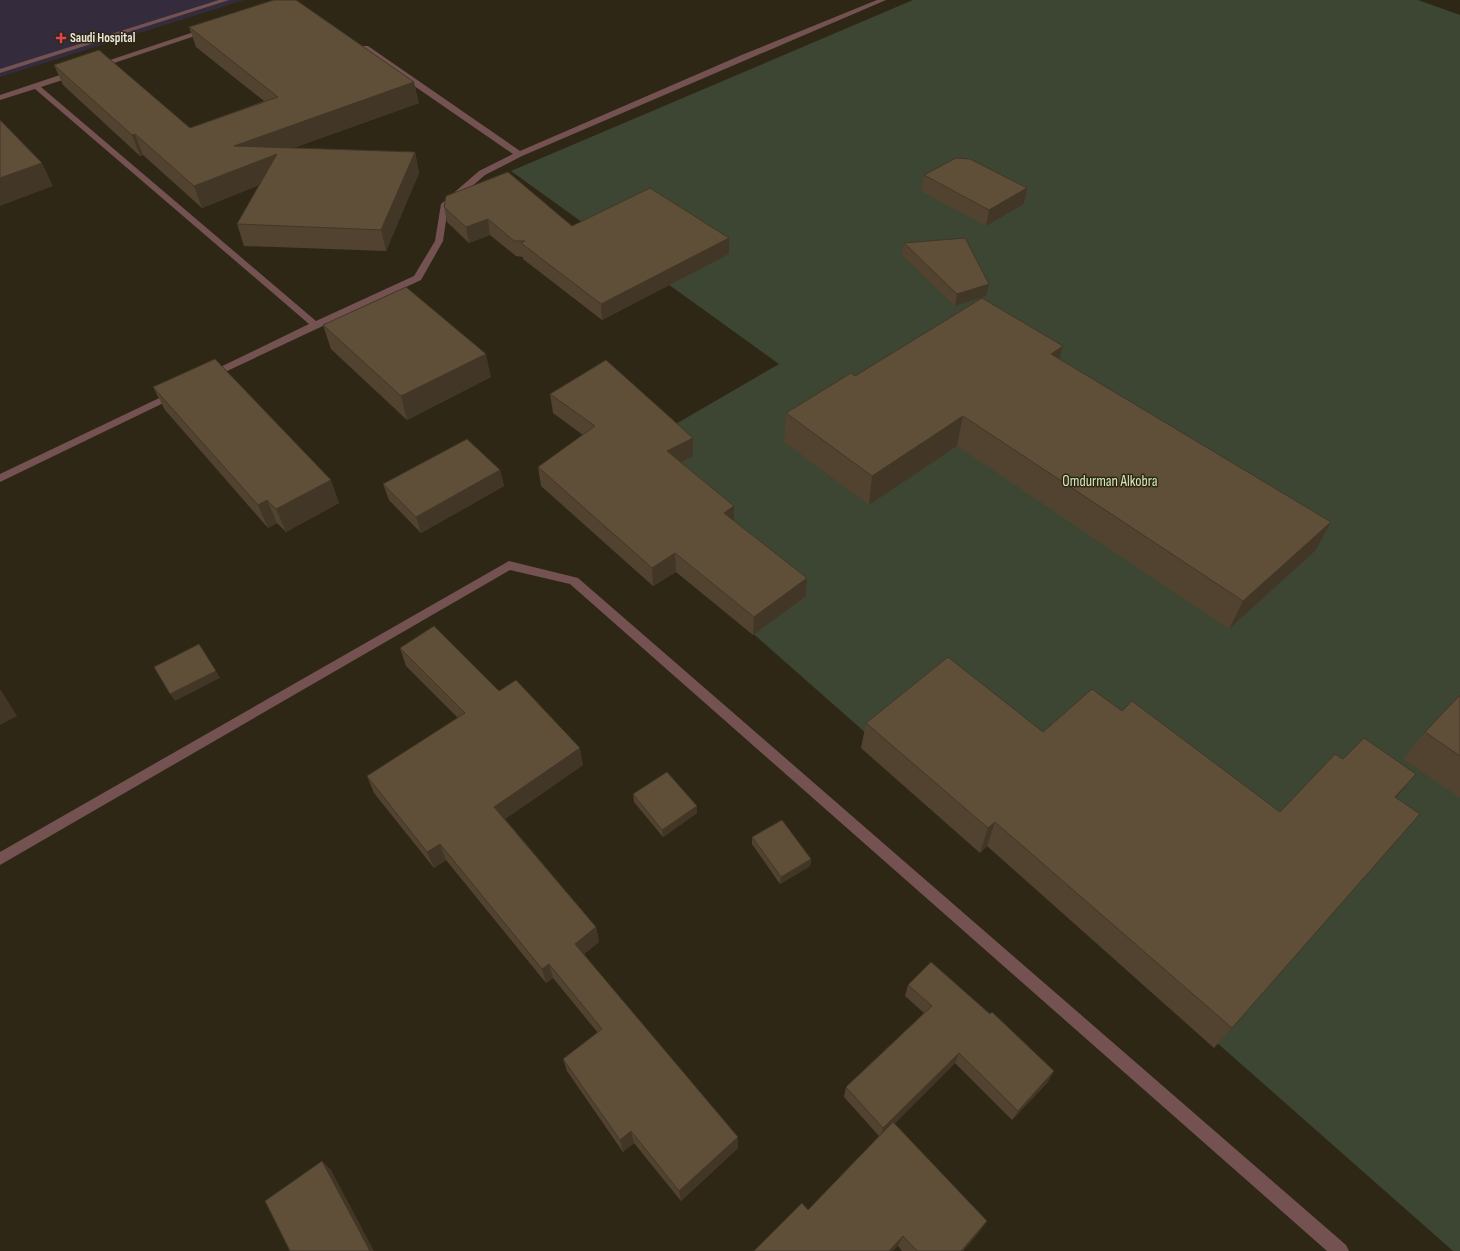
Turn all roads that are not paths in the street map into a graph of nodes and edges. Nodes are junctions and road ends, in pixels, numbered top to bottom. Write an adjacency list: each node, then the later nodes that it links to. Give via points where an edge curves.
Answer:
1 (226, 0): 5 (street)
2 (883, 0): 8 (street)
3 (217, 28): 6 (street)
4 (357, 43): 8 (street)
5 (0, 71)
6 (36, 86): 7 (street); 9 (street)
7 (0, 98)
8 (519, 154): 9 (street, via 482,174 444,206 439,241 418,278)
9 (316, 325): 10 (street)
10 (201, 381)
11 (179, 391): 12 (street)
12 (0, 478)
13 (0, 859): 14 (street, via 509,565 574,581)
14 (1340, 1251)

